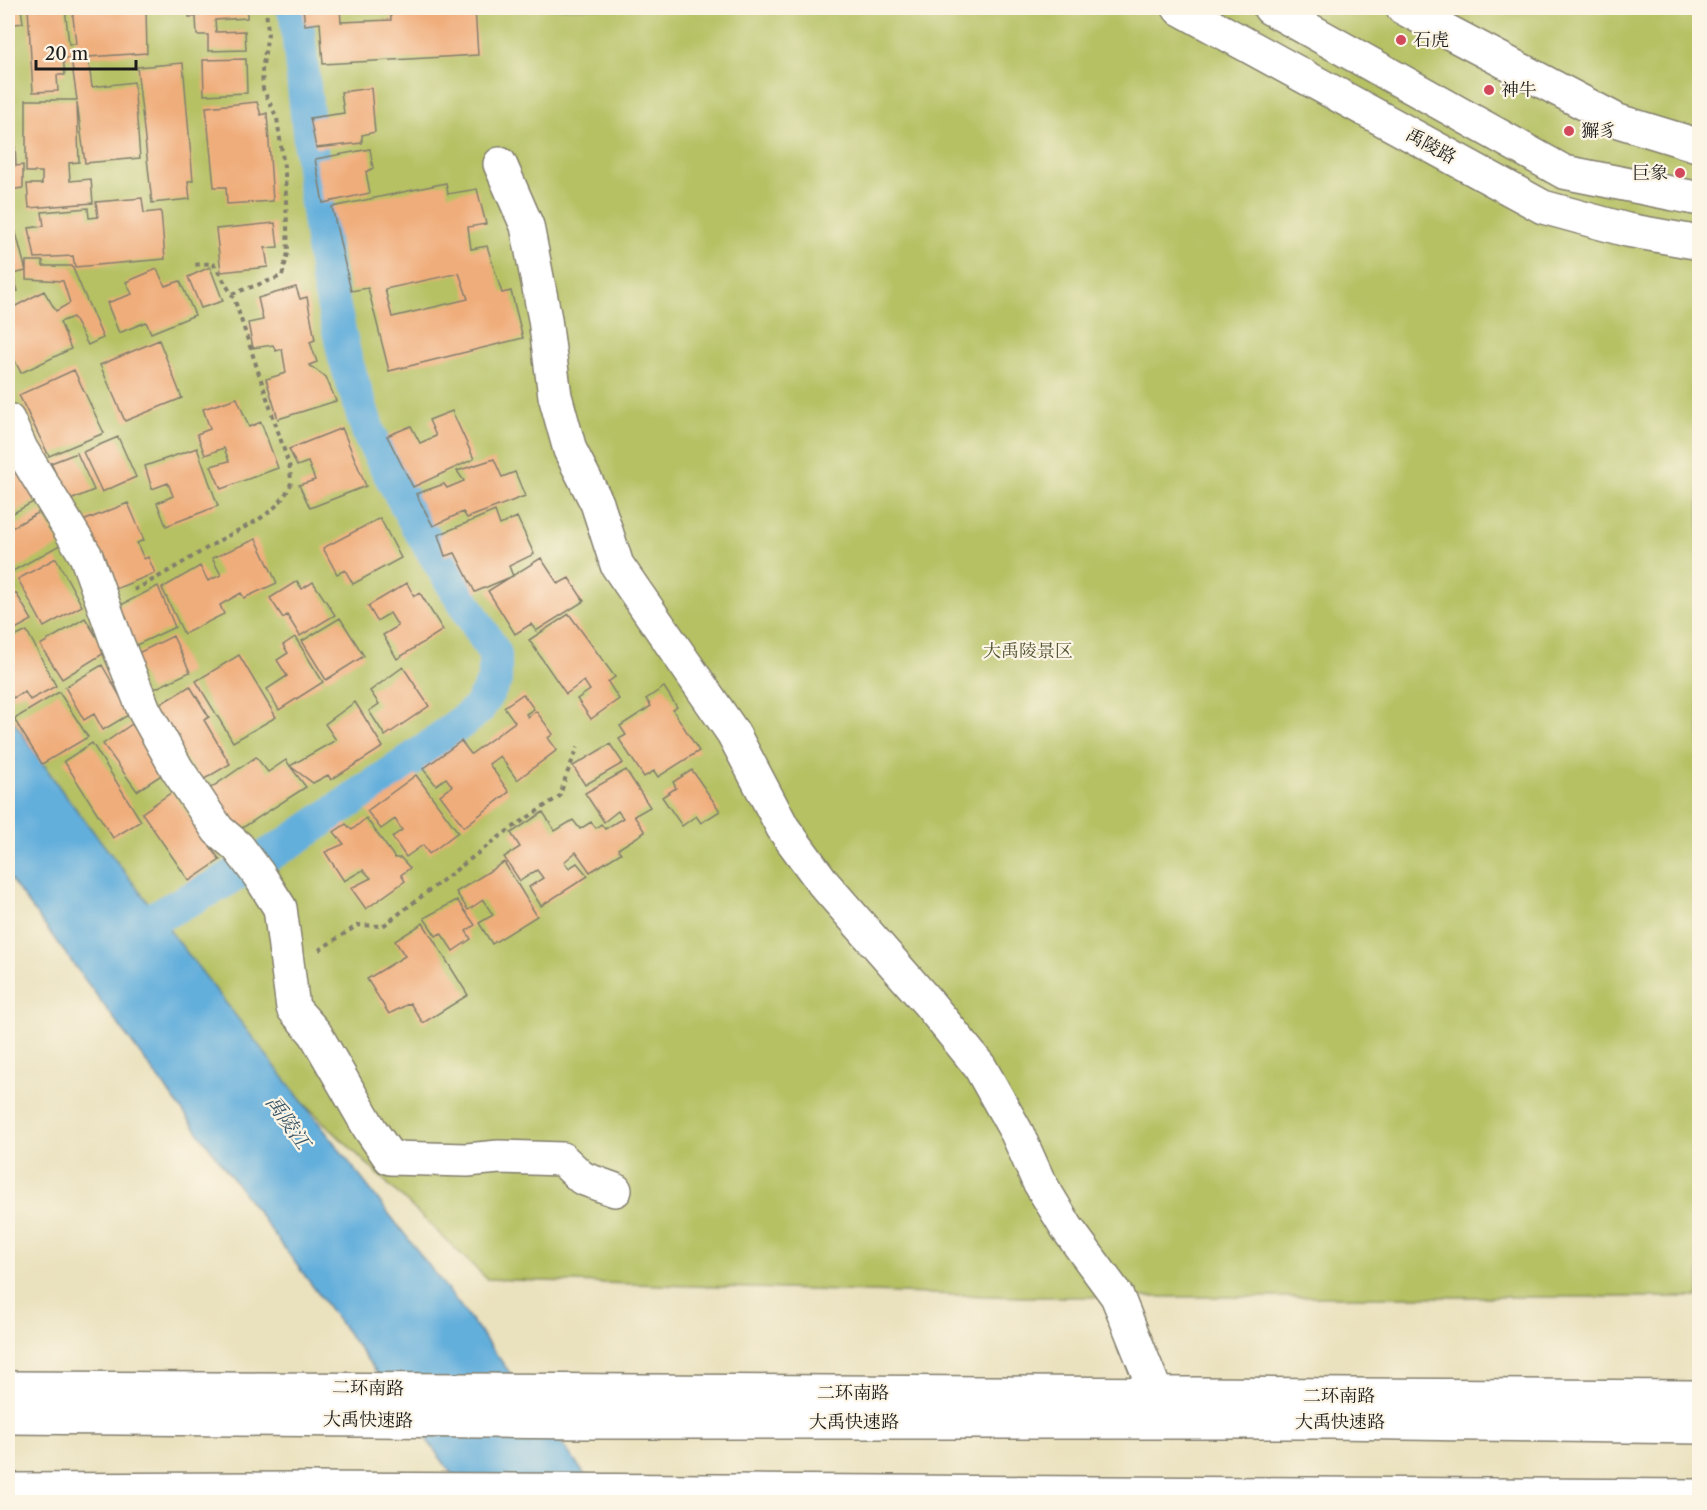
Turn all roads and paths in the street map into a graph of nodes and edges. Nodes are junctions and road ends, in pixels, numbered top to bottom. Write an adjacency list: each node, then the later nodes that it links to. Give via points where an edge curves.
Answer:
1 (266, 8): 10 (path, via 263,89 277,118 285,174 288,253 282,276)
2 (1179, 8): 8 (main road, 禹陵路, via 1543,207 1627,230)
3 (1270, 8): 7 (main road, via 1564,172)
4 (1403, 8): 5 (main road, via 1618,121)
5 (1700, 146)
6 (500, 164): 17 (main road, via 527,226 555,396 570,450 597,503 617,565 732,733 790,837 824,884 980,1067 1038,1180 1067,1228 1117,1296)
7 (1700, 199)
8 (1700, 243)
9 (193, 265): 10 (path, via 213,263)
10 (232, 294): 12 (path, via 290,468 291,485 257,521)
11 (8, 420): 12 (main road, via 26,459 86,556)
12 (104, 605): 14 (main road, via 144,710 177,769 218,830 238,847 280,908)
13 (578, 747): 14 (path, via 560,796 382,926 358,924)
14 (288, 970): 15 (main road, via 293,1008 315,1033 369,1129 390,1158 562,1159 582,1178)
15 (615, 1190)
16 (8, 1388): 17 (main road, 二环南路)
17 (1157, 1395): 18 (main road, 二环南路)
18 (1700, 1396)
19 (8, 1417): 20 (main road, 大禹快速路)
20 (1700, 1427)
21 (8, 1490): 22 (main road)
22 (1700, 1496)

